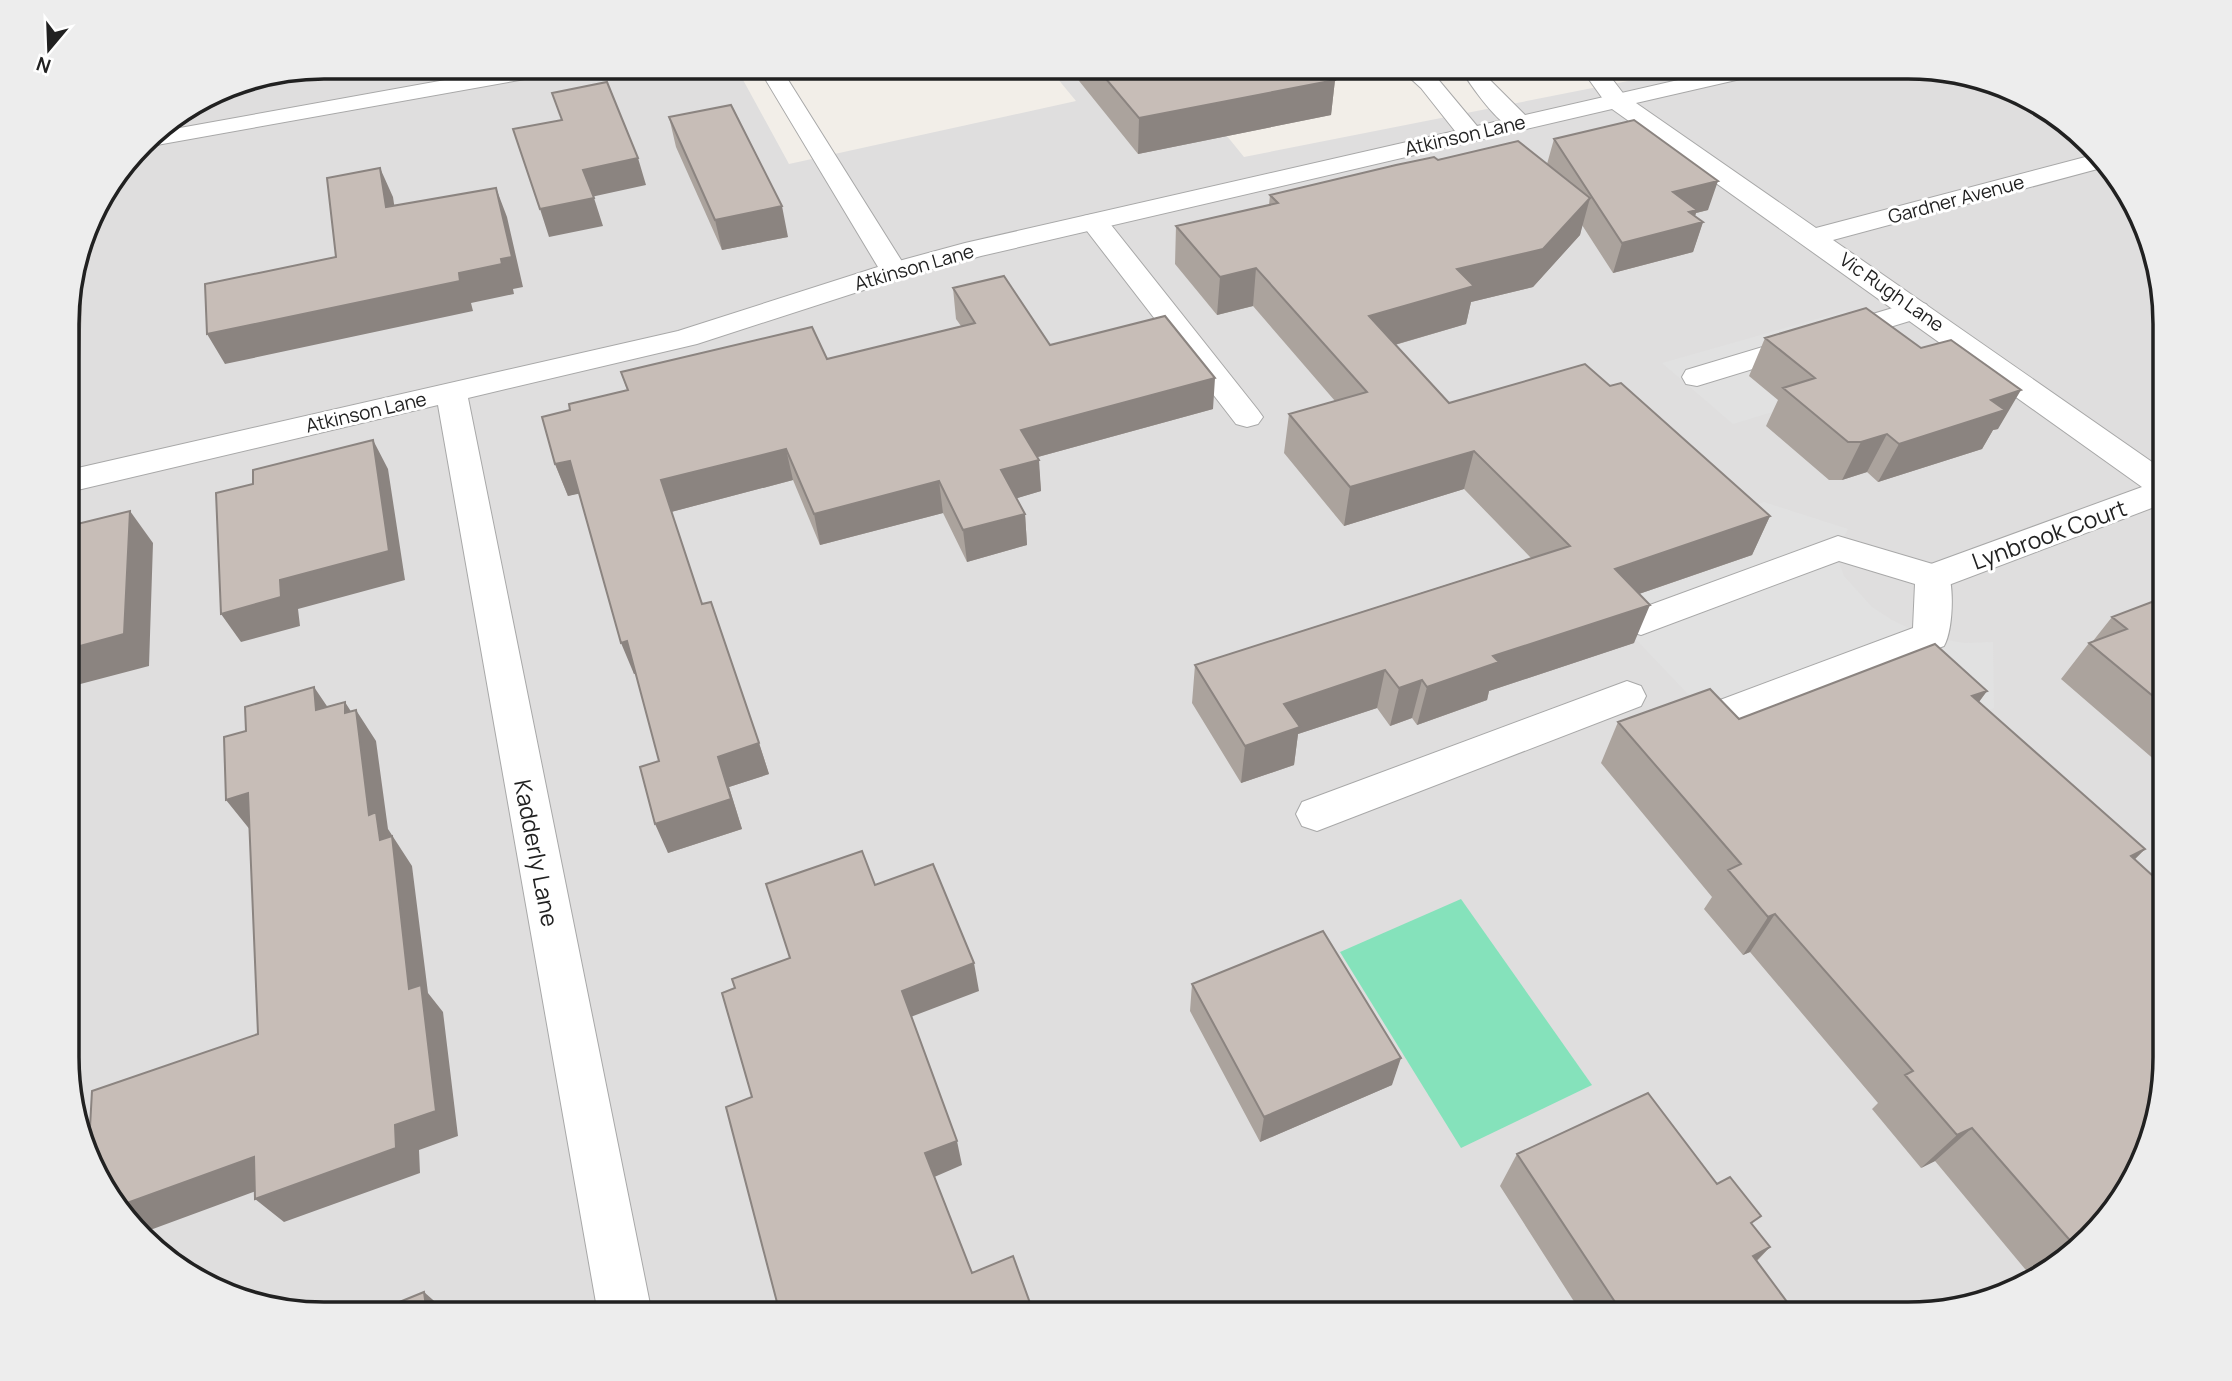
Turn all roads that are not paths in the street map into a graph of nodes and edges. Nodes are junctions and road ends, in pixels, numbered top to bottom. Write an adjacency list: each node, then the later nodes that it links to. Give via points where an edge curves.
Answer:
1 (471, 79): 9 (street, via 200,122)
2 (777, 79): 14 (street)
3 (1424, 79): 10 (street)
4 (1479, 79): 8 (street)
5 (1600, 79): 7 (street, Vic Rugh Lane)
6 (1708, 79): 7 (street, Atkinson Lane)
7 (1616, 101): 8 (street, Atkinson Lane); 13 (street, Vic Rugh Lane)
8 (1518, 122): 10 (street, Atkinson Lane)
9 (171, 133)
10 (1470, 133): 12 (street, Atkinson Lane)
11 (2093, 163): 13 (street, Gardner Avenue)
12 (1094, 222): 14 (street, Atkinson Lane); 18 (street)
13 (1814, 237): 15 (street, Vic Rugh Lane)
14 (894, 271): 17 (street, Atkinson Lane, via 686,338)
15 (1916, 310): 16 (street); 20 (street, Vic Rugh Lane)
16 (1698, 377)
17 (451, 392): 19 (street, Atkinson Lane); 27 (street, Kadderly Lane)
18 (1247, 417)
19 (79, 479)
20 (2153, 480)
21 (2153, 494): 22 (street, Lynbrook Court)
22 (1933, 577): 23 (street, via 1838,548); 25 (street, via 1931,636)
23 (1641, 622)
24 (1627, 696): 26 (street)
25 (1734, 711)
26 (1317, 814)
27 (623, 1302)

